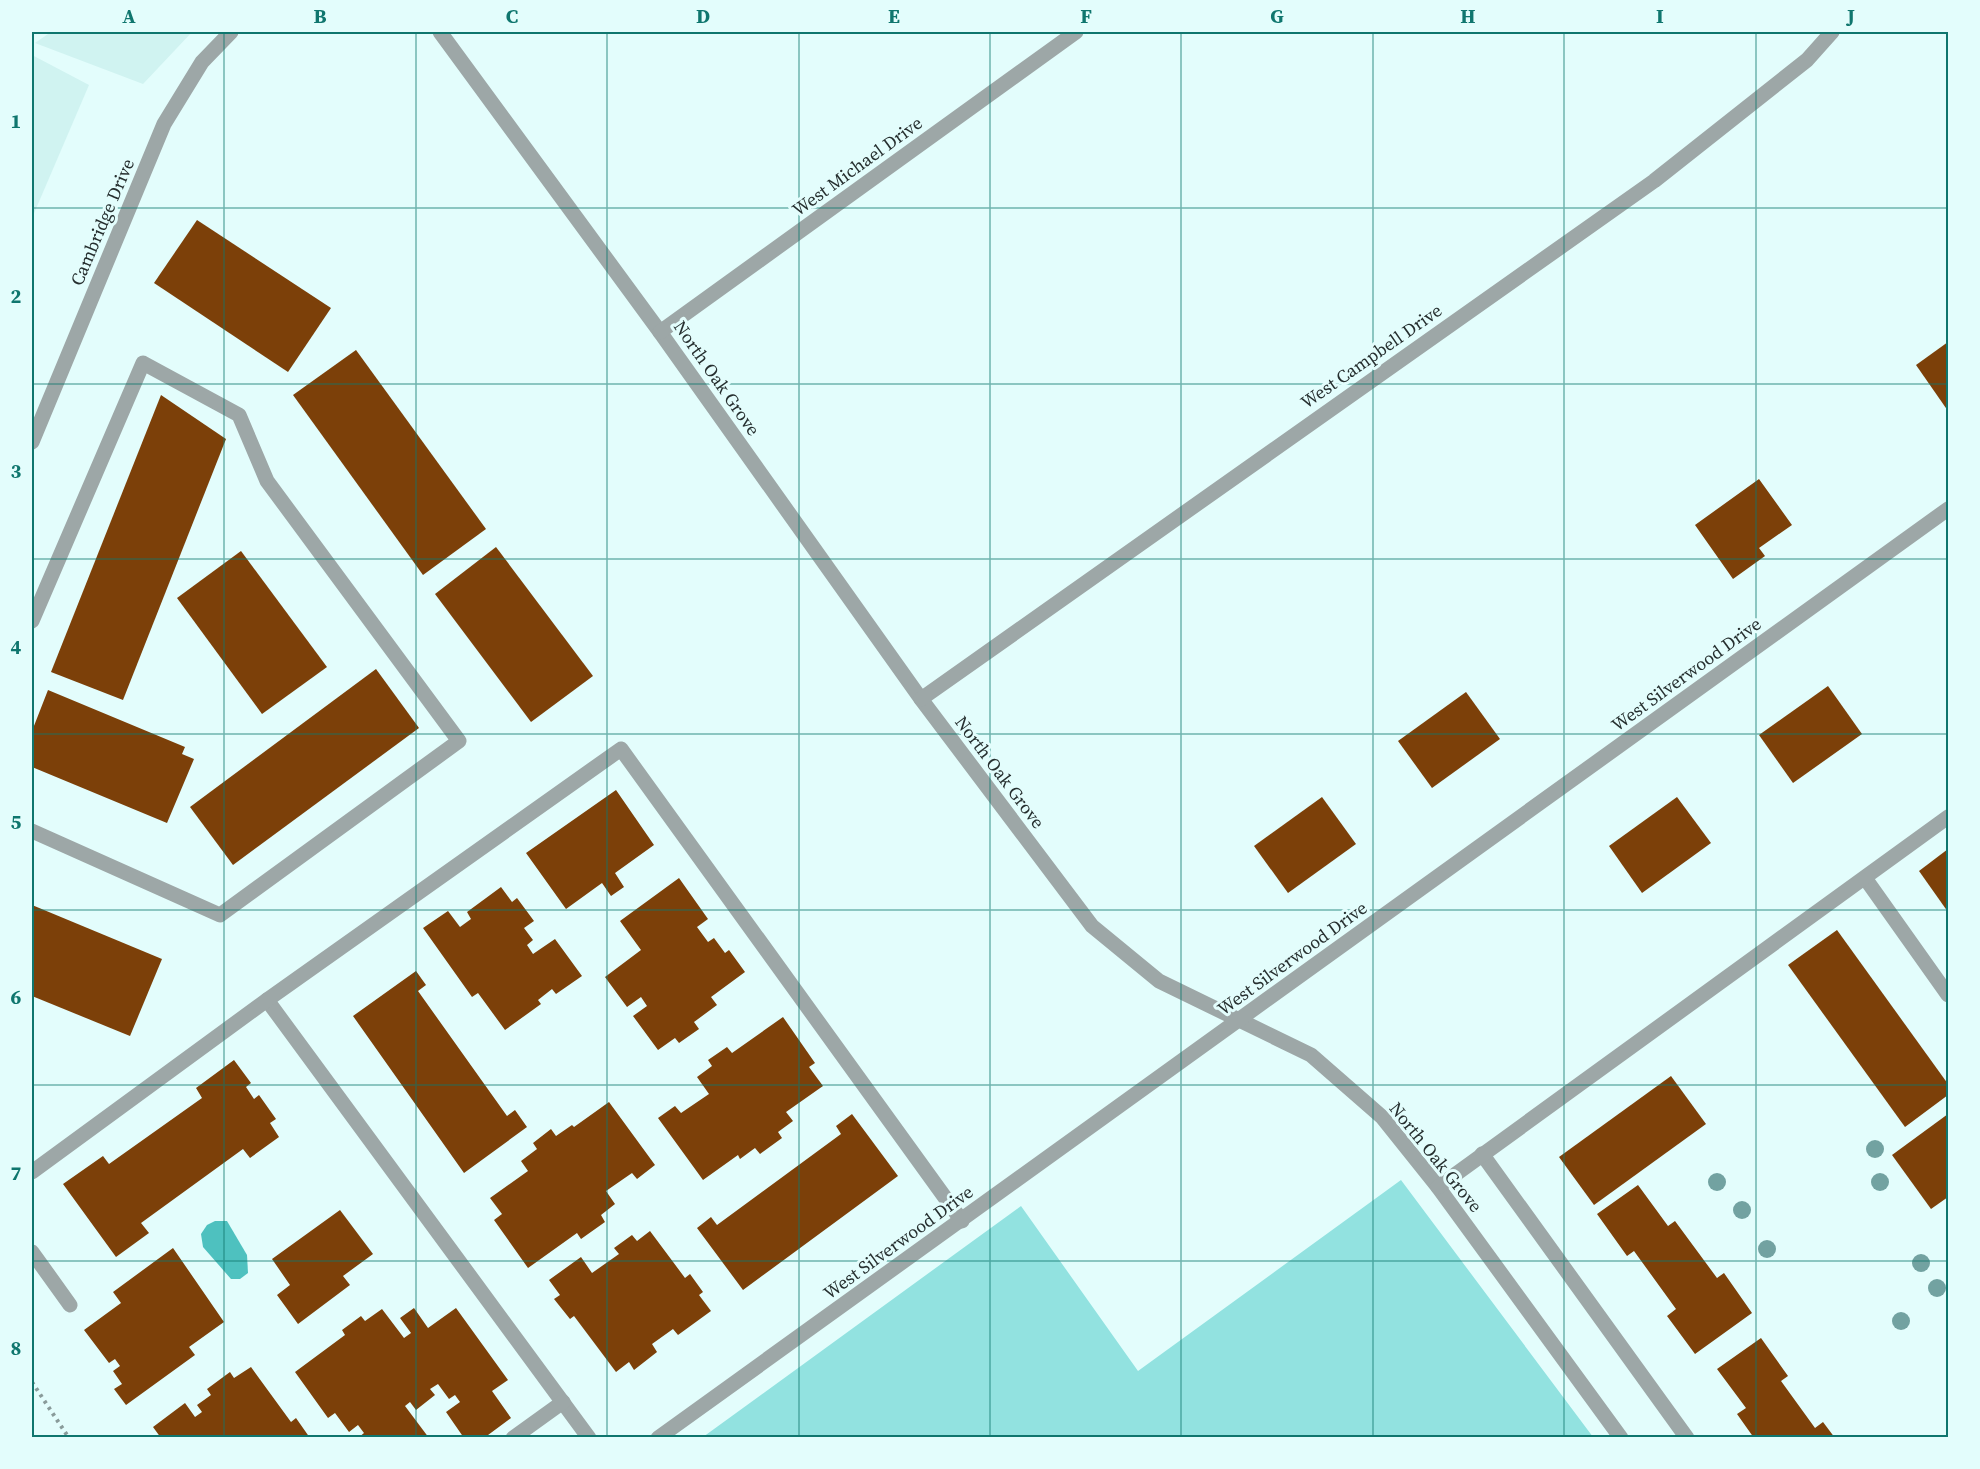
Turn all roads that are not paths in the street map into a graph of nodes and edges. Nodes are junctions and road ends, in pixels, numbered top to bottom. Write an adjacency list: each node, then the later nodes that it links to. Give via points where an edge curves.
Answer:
1 (231, 32): 6 (street, Cambridge Drive, via 202,62 164,124)
2 (440, 32): 5 (street, North Oak Grove)
3 (1076, 32): 5 (street, West Michael Drive)
4 (1832, 32): 9 (street, West Campbell Drive, via 1806,60 1654,181)
5 (660, 332): 9 (street, North Oak Grove)
6 (32, 442)
7 (1948, 509): 15 (street, West Silverwood Drive)
8 (32, 621): 11 (street, via 143,363 240,415 267,480 459,741 220,915)
9 (921, 699): 15 (street, North Oak Grove, via 1092,926 1159,981)
10 (1948, 817): 12 (street)
11 (32, 831)
12 (1865, 878): 13 (street); 16 (street)
13 (1948, 995)
14 (267, 1000): 17 (street); 19 (street, via 621,749); 22 (street)
15 (1239, 1020): 18 (street, North Oak Grove, via 1311,1054 1382,1117); 19 (street, West Silverwood Drive)
16 (1482, 1154): 18 (street); 27 (street)
17 (32, 1172)
18 (1438, 1187): 26 (street, North Oak Grove)
19 (962, 1221): 25 (street, West Silverwood Drive)
20 (32, 1252): 21 (street)
21 (70, 1305)
22 (563, 1402): 23 (street); 24 (street)
23 (513, 1437)
24 (589, 1437)
25 (658, 1437)
26 (1621, 1437)
27 (1687, 1437)

